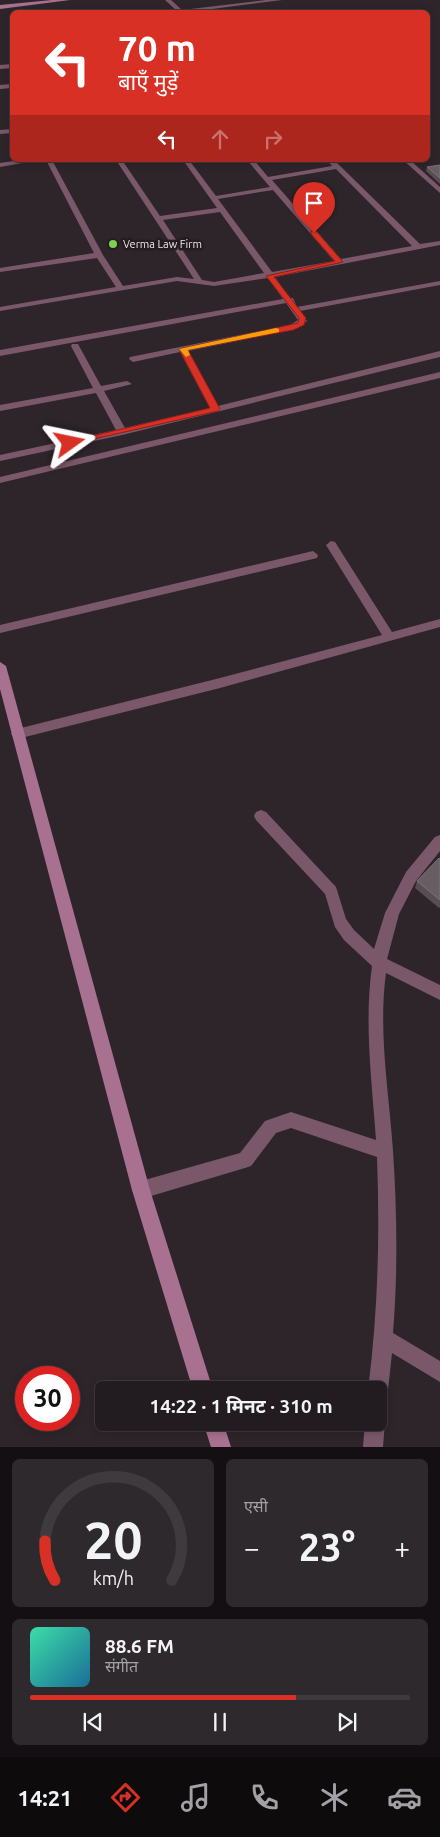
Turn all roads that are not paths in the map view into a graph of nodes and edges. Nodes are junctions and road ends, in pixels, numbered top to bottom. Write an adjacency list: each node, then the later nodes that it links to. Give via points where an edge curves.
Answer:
1 (68, 0): 4 (street)
2 (168, 0): 6 (street)
3 (280, 0): 7 (street)
4 (21, 2): 5 (street)
5 (0, 8)
6 (178, 10)
7 (197, 10)
8 (22, 162): 15 (street)
9 (50, 162): 25 (street)
10 (120, 162): 22 (street)
11 (187, 162): 20 (street)
12 (252, 162): 17 (street)
13 (332, 162): 16 (street)
14 (409, 162): 19 (street)
15 (0, 165)
16 (338, 168): 17 (street); 24 (street)
17 (267, 179): 18 (street)
18 (275, 188): 20 (street); 26 (street)
19 (440, 191)
20 (214, 198): 21 (street)
21 (223, 209): 22 (street); 28 (street)
22 (158, 219): 29 (street)
23 (440, 243): 24 (street)
24 (418, 247): 26 (street)
25 (99, 255): 27 (street); 31 (street)
26 (340, 262): 28 (street)
27 (0, 270)
28 (270, 276): 29 (street, via 214,284); 32 (street)
29 (199, 281): 31 (street, via 177,279)
30 (440, 283): 34 (street)
31 (121, 288): 33 (street)
32 (290, 300): 34 (street); 37 (street)
33 (0, 308)
34 (296, 309): 36 (street, via 303,321 293,327)
35 (75, 346): 42 (street)
36 (183, 349): 39 (street); 44 (street)
37 (0, 353)
38 (440, 354): 44 (street)
39 (133, 359)
40 (440, 375): 47 (street)
41 (127, 384): 42 (street)
42 (97, 389): 43 (street); 45 (street)
43 (0, 408)
44 (215, 409): 45 (street)
45 (122, 432): 46 (street)
46 (0, 458)
47 (0, 480)
48 (331, 545): 52 (street)
49 (313, 555): 51 (street)
50 (440, 623): 52 (street)
51 (0, 629)
52 (389, 637): 54 (street)
53 (0, 666): 54 (street)
54 (17, 734): 60 (street)
55 (261, 816): 57 (street, via 331,891 345,930)
56 (440, 840): 57 (street, via 424,857 406,886 387,924)
57 (377, 961): 58 (street); 59 (street, via 375,1038)
58 (440, 993)
59 (385, 1151): 60 (street, via 291,1120 271,1127 245,1160); 61 (street, via 389,1271)
60 (140, 1190): 63 (street)
61 (385, 1338): 62 (street); 64 (street)
62 (440, 1372)
63 (200, 1381)
64 (379, 1381)
65 (216, 1431): 67 (street)
66 (374, 1431): 68 (street)
67 (221, 1447)
68 (373, 1447)

